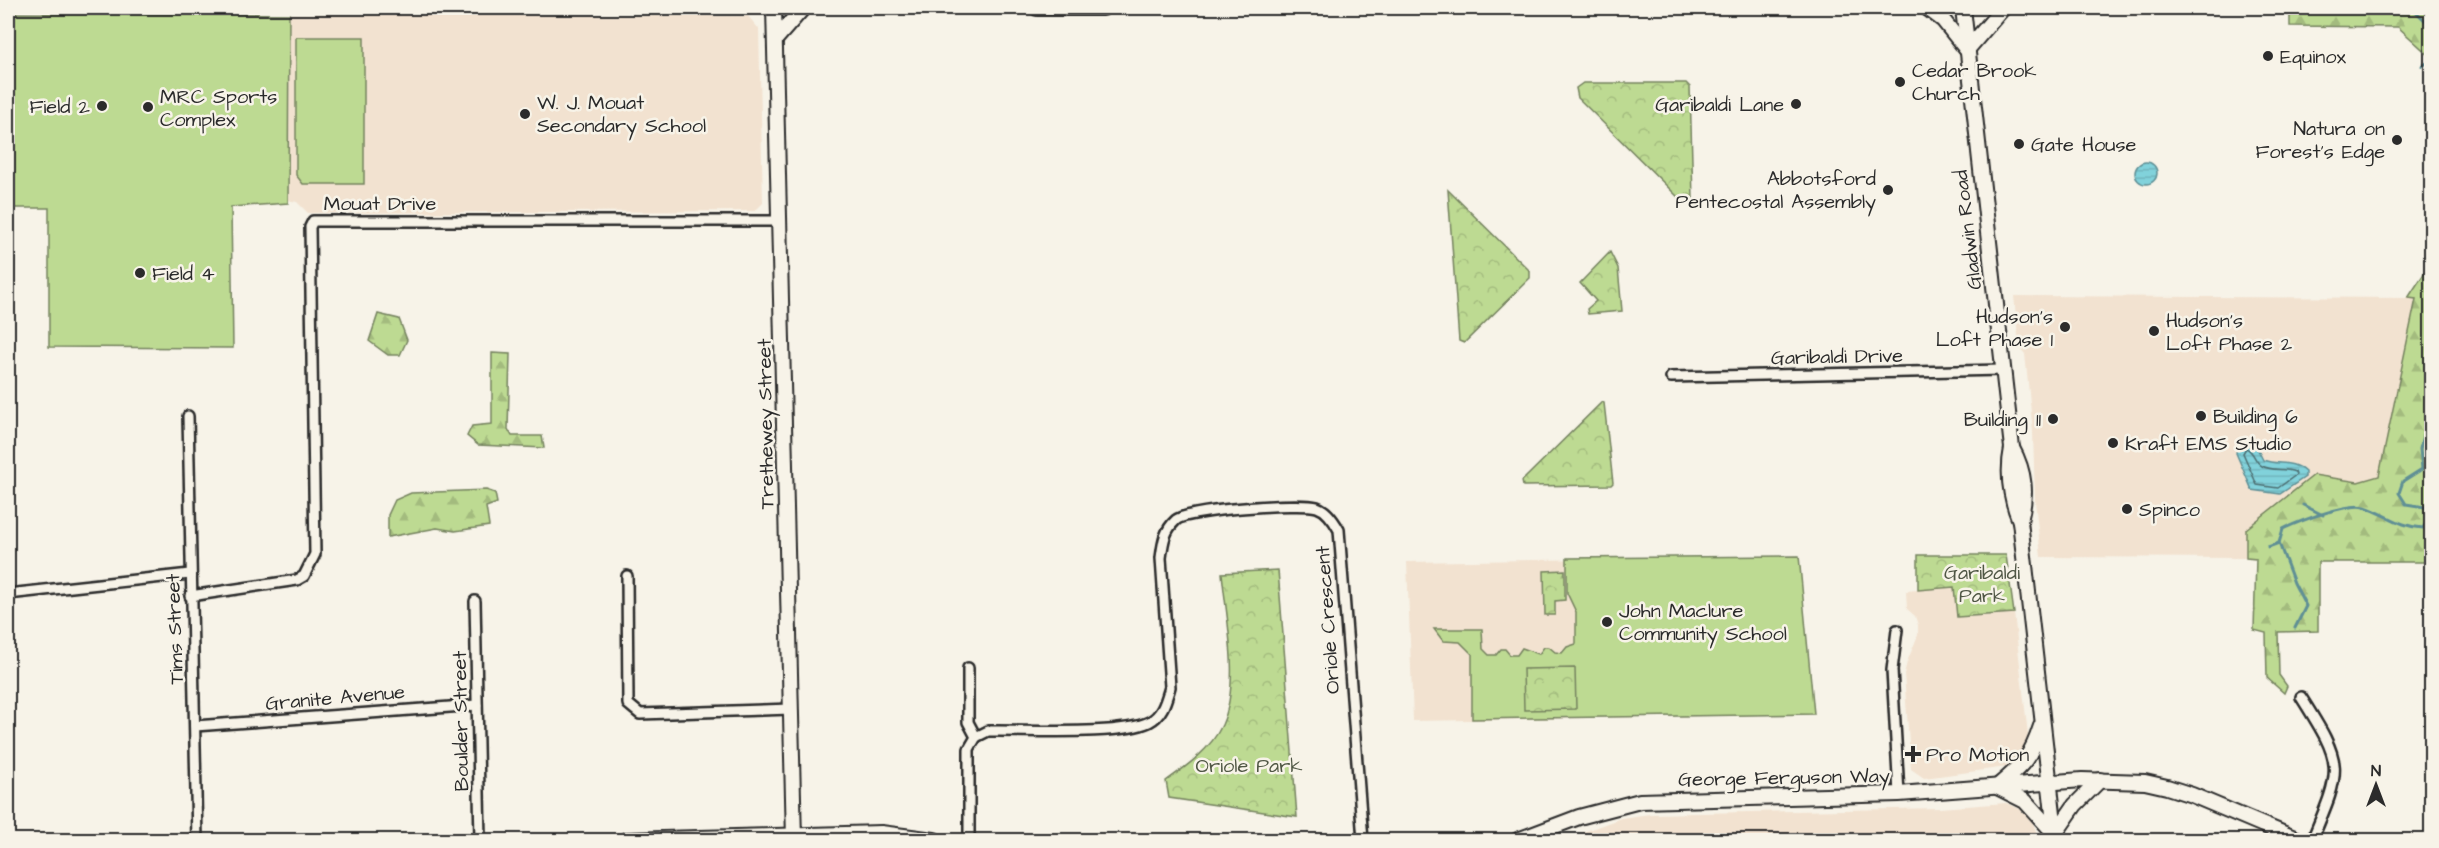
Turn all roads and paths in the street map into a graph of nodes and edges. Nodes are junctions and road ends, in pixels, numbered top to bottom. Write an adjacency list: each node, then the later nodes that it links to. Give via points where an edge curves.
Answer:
1 (774, 8): 8 (main road, Trethewey Street)
2 (803, 8): 8 (main road)
3 (1037, 8): 4 (main road)
4 (1103, 8)
5 (1927, 8): 9 (main road, via 1943,20)
6 (1963, 8): 9 (main road, Gladwin Road)
7 (2003, 8): 9 (main road)
8 (775, 40): 10 (main road, Trethewey Street)
9 (1967, 50): 11 (main road, Gladwin Road)
10 (778, 221): 17 (street, Mouat Drive, via 313,221 310,227 315,554 304,576 297,580); 23 (main road, Trethewey Street)
11 (2003, 370): 12 (street, Garibaldi Drive); 24 (main road, Gladwin Road, via 2012,448 2021,465 2025,496 2020,521)
12 (1671, 377)
13 (188, 416): 14 (street, Tims Street)
14 (190, 574): 16 (street); 17 (street, Tims Street)
15 (627, 576): 23 (street, via 628,704 632,708 640,714)
16 (8, 594)
17 (190, 596): 25 (street, Tims Street)
18 (476, 601): 22 (street, Boulder Street)
19 (1897, 630): 30 (street, via 1892,670)
20 (968, 668): 26 (street, via 968,722)
21 (2301, 697): 41 (street, via 2330,743 2336,768 2332,795)
22 (477, 705): 25 (street, Granite Avenue); 34 (street, Boulder Street)
23 (791, 709): 32 (main road, Trethewey Street)
24 (2043, 721): 28 (main road, Gladwin Road); 29 (main road, via 2030,757)
25 (195, 726): 33 (street, Tims Street)
26 (976, 737): 37 (street, via 969,749); 38 (street, Oriole Crescent, via 988,731 1127,728 1150,721 1164,707 1170,687 1161,558 1163,538 1177,519 1200,513 1318,507 1339,530)
27 (2100, 780): 28 (main road, George Ferguson Way); 31 (main road, via 2075,805); 40 (main road, George Ferguson Way, via 2167,787)
28 (2050, 781): 29 (main road, George Ferguson Way); 31 (main road, Gladwin Road)
29 (1996, 787): 30 (main road, George Ferguson Way); 31 (main road, via 2025,801)
30 (1899, 794): 39 (main road, George Ferguson Way, via 1640,801 1579,817)
31 (2055, 837)
32 (794, 838): 35 (main road); 36 (main road, via 881,833)
33 (197, 840)
34 (480, 840)
35 (626, 840)
36 (934, 840)
37 (969, 840)
38 (1363, 840)
39 (1518, 840)
40 (2299, 840)
41 (2312, 840)

